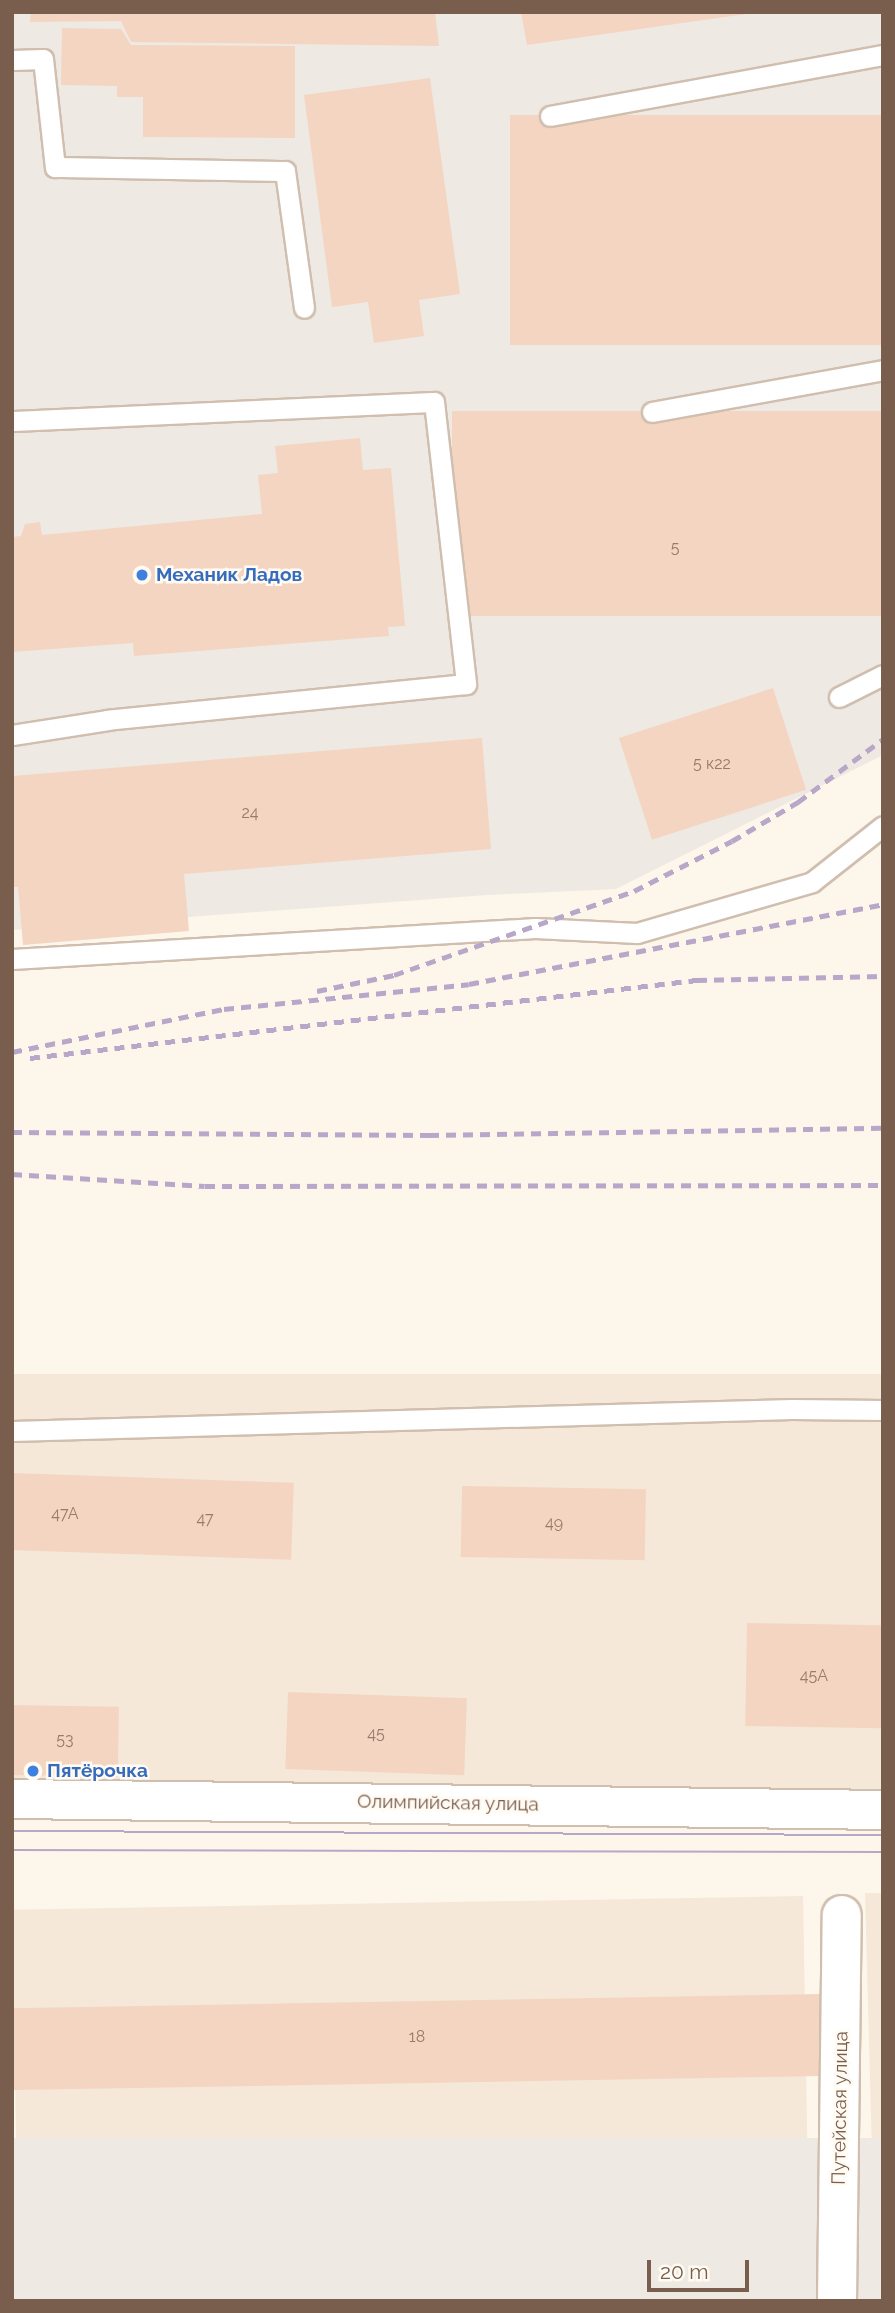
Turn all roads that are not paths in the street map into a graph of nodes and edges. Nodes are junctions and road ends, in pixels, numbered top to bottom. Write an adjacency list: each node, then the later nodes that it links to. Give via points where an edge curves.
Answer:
1 (883, 55): 3 (lane)
2 (12, 60): 4 (lane, via 43,59 55,167 285,171)
3 (550, 116)
4 (304, 308)
5 (883, 370): 6 (lane)
6 (652, 412)
7 (12, 421): 10 (lane, via 434,402 466,684 108,720)
8 (883, 675): 9 (lane)
9 (839, 697)
10 (12, 735)
11 (883, 826): 12 (lane, via 813,882 637,933 535,928)
12 (12, 959)
13 (883, 1410): 14 (lane)
14 (12, 1431)
15 (12, 1799): 16 (street, Олимпийская улица)
16 (883, 1810)
17 (842, 1915): 18 (street, Путейская улица)
18 (837, 2301)

